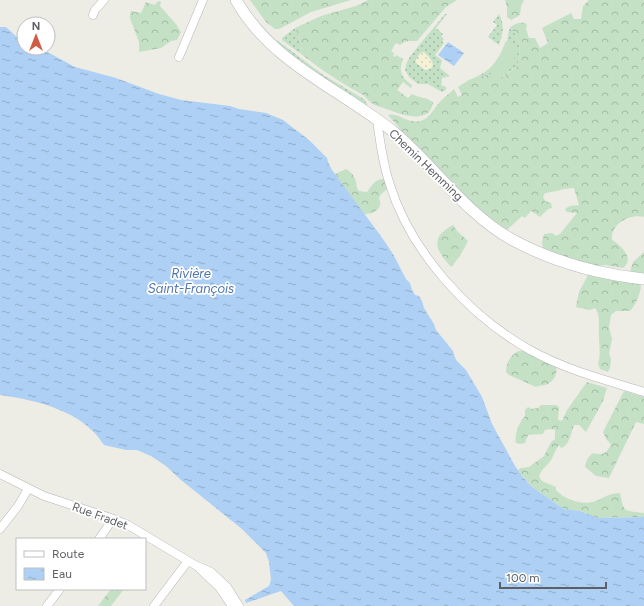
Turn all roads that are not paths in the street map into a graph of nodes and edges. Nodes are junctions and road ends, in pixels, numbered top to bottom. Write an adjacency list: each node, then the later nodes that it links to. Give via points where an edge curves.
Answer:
1 (104, 0): 4 (street)
2 (203, 0): 5 (street)
3 (236, 0): 6 (street, Chemin Hemming, via 254,27 273,47 296,66)
4 (93, 15)
5 (179, 57)
6 (377, 120): 7 (street, Chemin Hemming); 8 (street)
7 (392, 131): 8 (street, via 383,131); 9 (street, Chemin Hemming, via 474,212 506,236 542,254 576,266)
8 (380, 140): 10 (street, via 390,185 406,222 438,271 463,301 531,351 598,378)
9 (644, 279)
10 (644, 392)
11 (0, 474): 12 (street, Rue Fradet)
12 (28, 489): 13 (street, Rue Fradet); 14 (street)
13 (113, 519): 15 (street); 16 (street, Rue Fradet, via 128,525)
14 (0, 529)
15 (100, 538)
16 (192, 563): 19 (street); 20 (street, Rue Fradet, via 219,587); 21 (street, Rue Fradet, via 215,575 230,591)
17 (59, 590): 18 (street)
18 (47, 606)
19 (154, 606)
20 (232, 606)
21 (239, 606)

